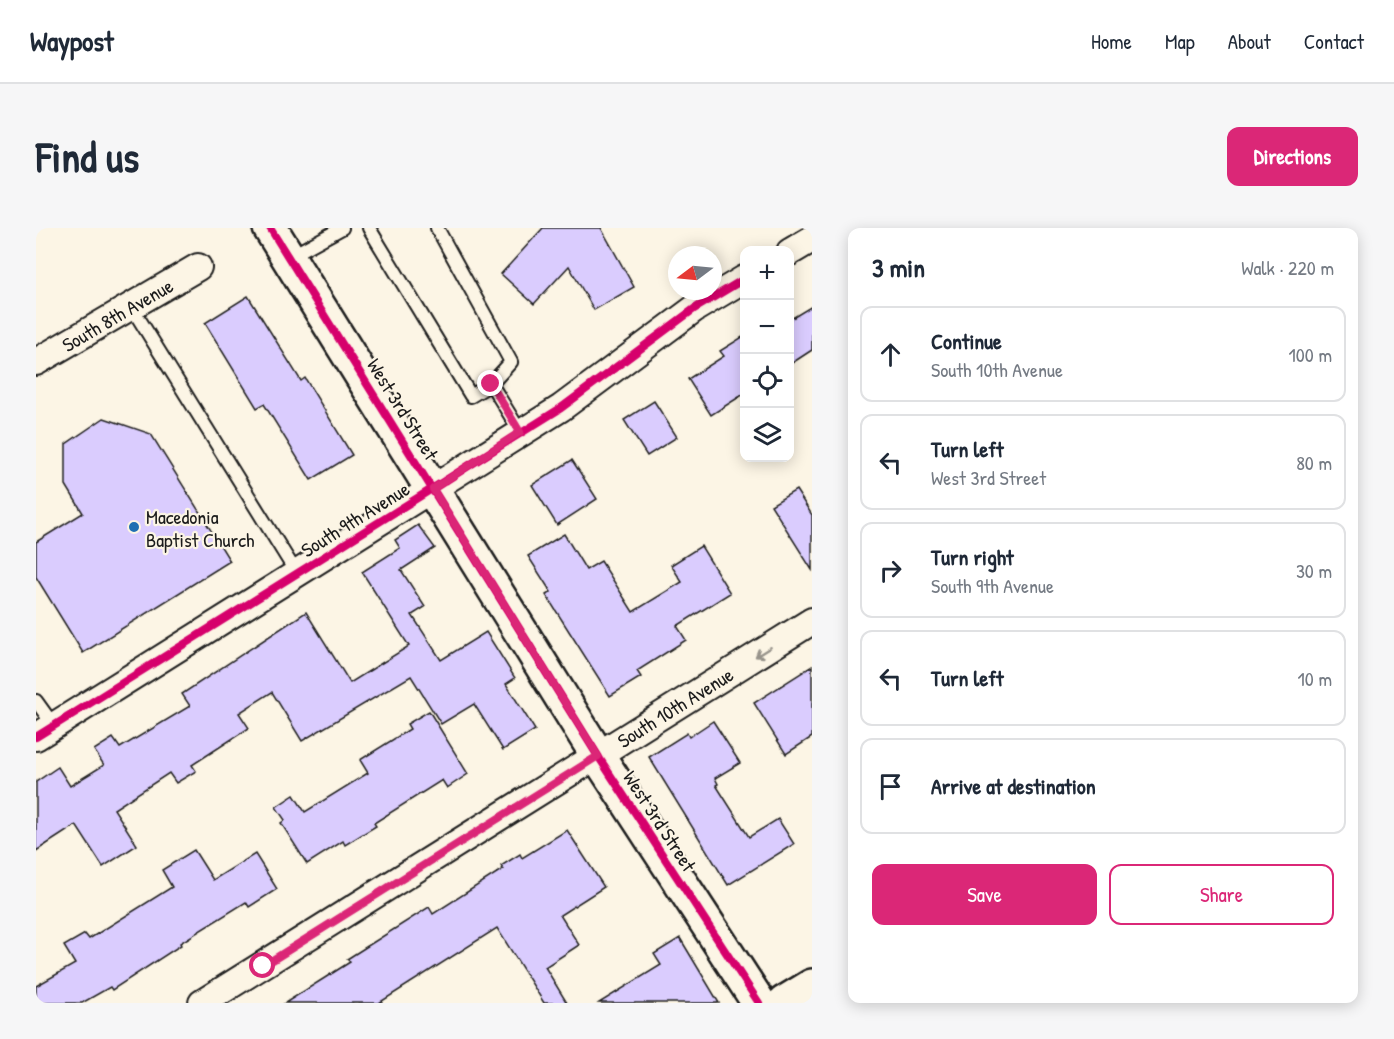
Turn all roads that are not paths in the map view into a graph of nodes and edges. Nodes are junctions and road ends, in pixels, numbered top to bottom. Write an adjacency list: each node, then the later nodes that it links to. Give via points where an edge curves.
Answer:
1 (270, 228): 7 (street, West 3rd Street)
2 (342, 228): 7 (lane)
3 (369, 228): 12 (lane, via 471,396)
4 (437, 228): 12 (lane, via 511,362)
5 (812, 239): 6 (street)
6 (794, 249)
7 (288, 257): 14 (street, West 3rd Street)
8 (198, 267): 10 (street, South 8th Avenue)
9 (740, 281): 13 (street, South 9th Avenue, via 694,309 561,408)
10 (131, 306): 11 (street, South 8th Avenue); 15 (lane)
11 (36, 362)
12 (491, 384): 13 (lane)
13 (520, 432): 14 (street, South 9th Avenue)
14 (433, 489): 15 (street, South 9th Avenue); 19 (street, West 3rd Street)
15 (297, 574): 18 (street, South 9th Avenue)
16 (812, 621): 19 (street, South 10th Avenue, one-way to 19)
17 (36, 701): 18 (lane)
18 (45, 731)
19 (598, 756): 21 (street, South 10th Avenue); 22 (street, West 3rd Street)
20 (812, 986): 23 (street)
21 (202, 1003)
22 (759, 1003)
23 (784, 1003)

